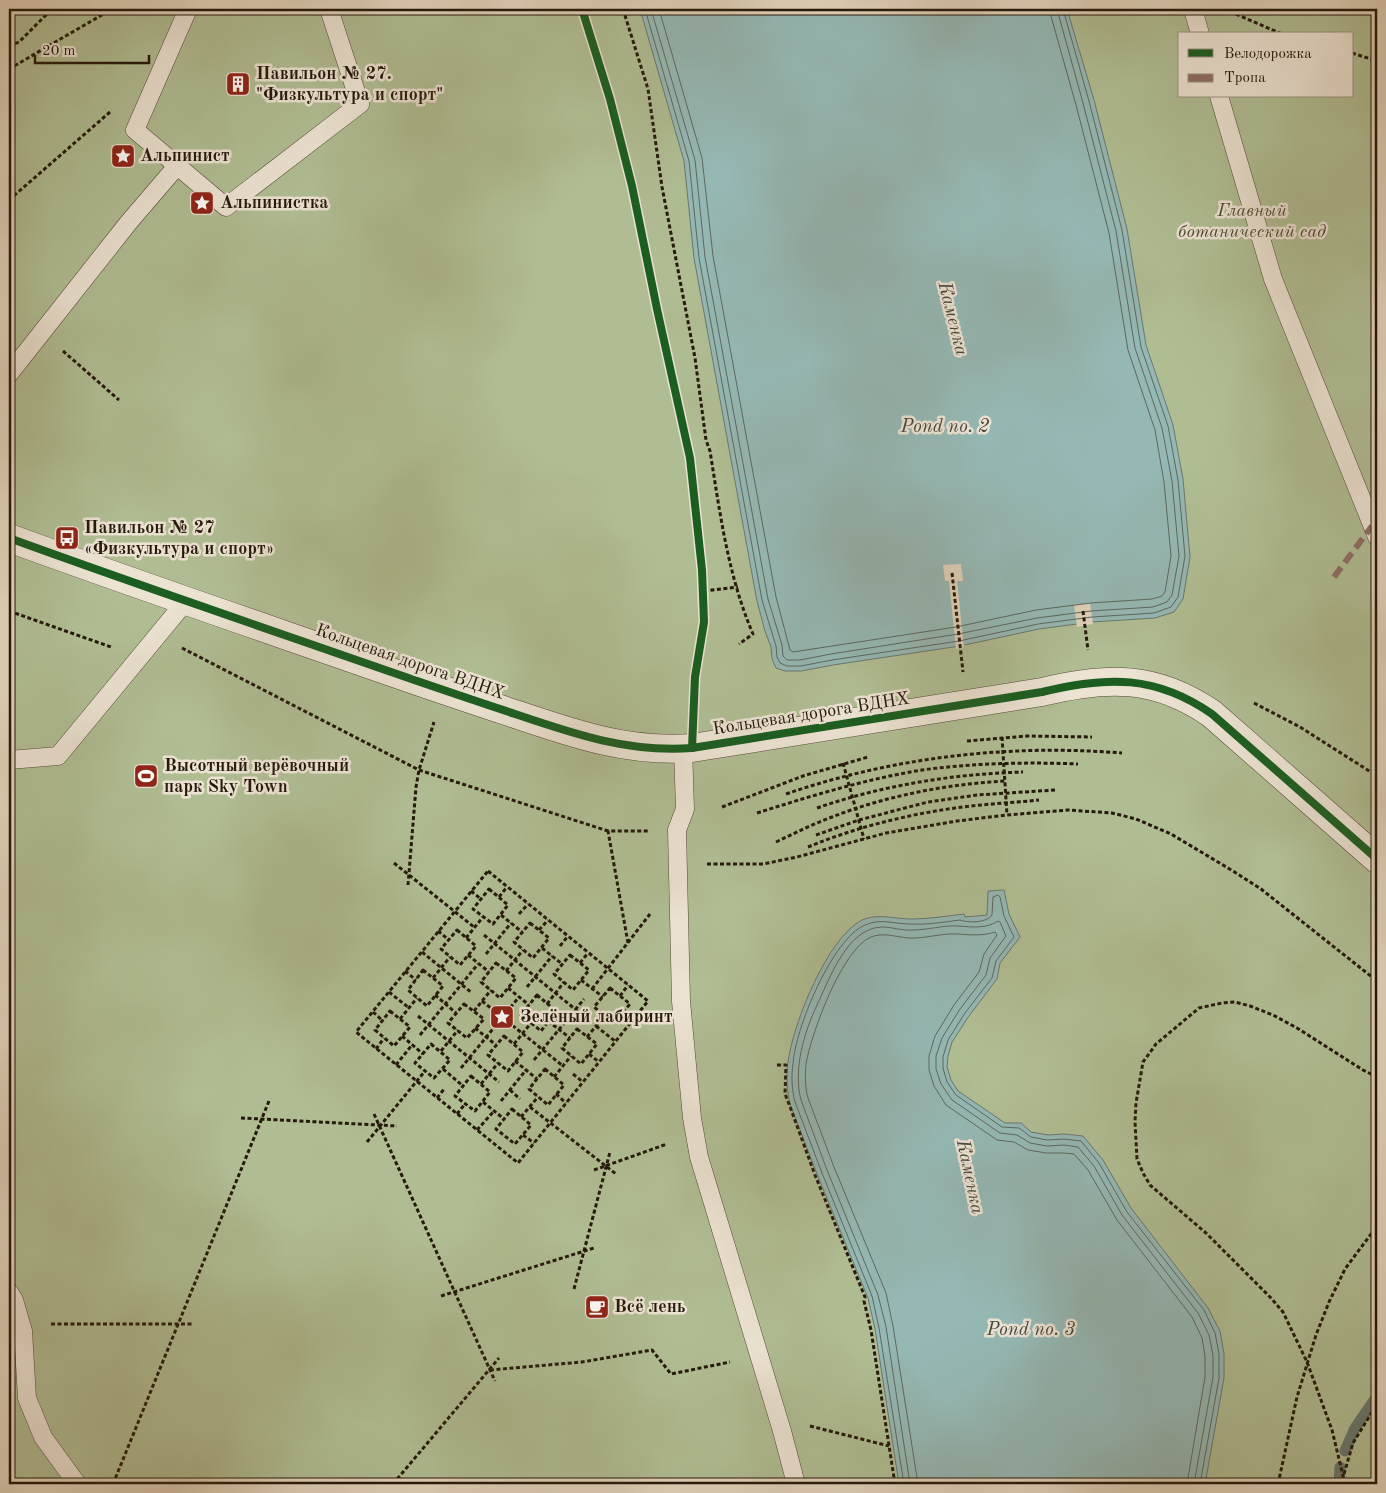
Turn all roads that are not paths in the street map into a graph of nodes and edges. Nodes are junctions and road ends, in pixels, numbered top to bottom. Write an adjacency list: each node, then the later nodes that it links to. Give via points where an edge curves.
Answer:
1 (188, 9): 6 (lane, via 136,130)
2 (329, 9): 6 (lane, via 360,104 226,207)
3 (1193, 9): 4 (lane)
4 (1199, 32)
5 (1220, 98): 8 (lane, via 1273,279)
6 (177, 166): 7 (lane, via 128,222)
7 (9, 374)
8 (1377, 537)
9 (9, 538): 10 (street, Кольцевая дорога ВДНХ)
10 (186, 602): 11 (street, Кольцевая дорога ВДНХ, via 591,739 621,745); 12 (lane, via 58,756)
11 (687, 748): 13 (street, Кольцевая дорога ВДНХ, via 1085,683 1136,682 1173,691 1212,714); 16 (lane, via 685,809 678,830 678,877 681,1001 695,1135)
12 (9, 760)
13 (1377, 859)
14 (9, 1292): 15 (lane, via 21,1324 26,1398 43,1437)
15 (77, 1484)
16 (796, 1484)

